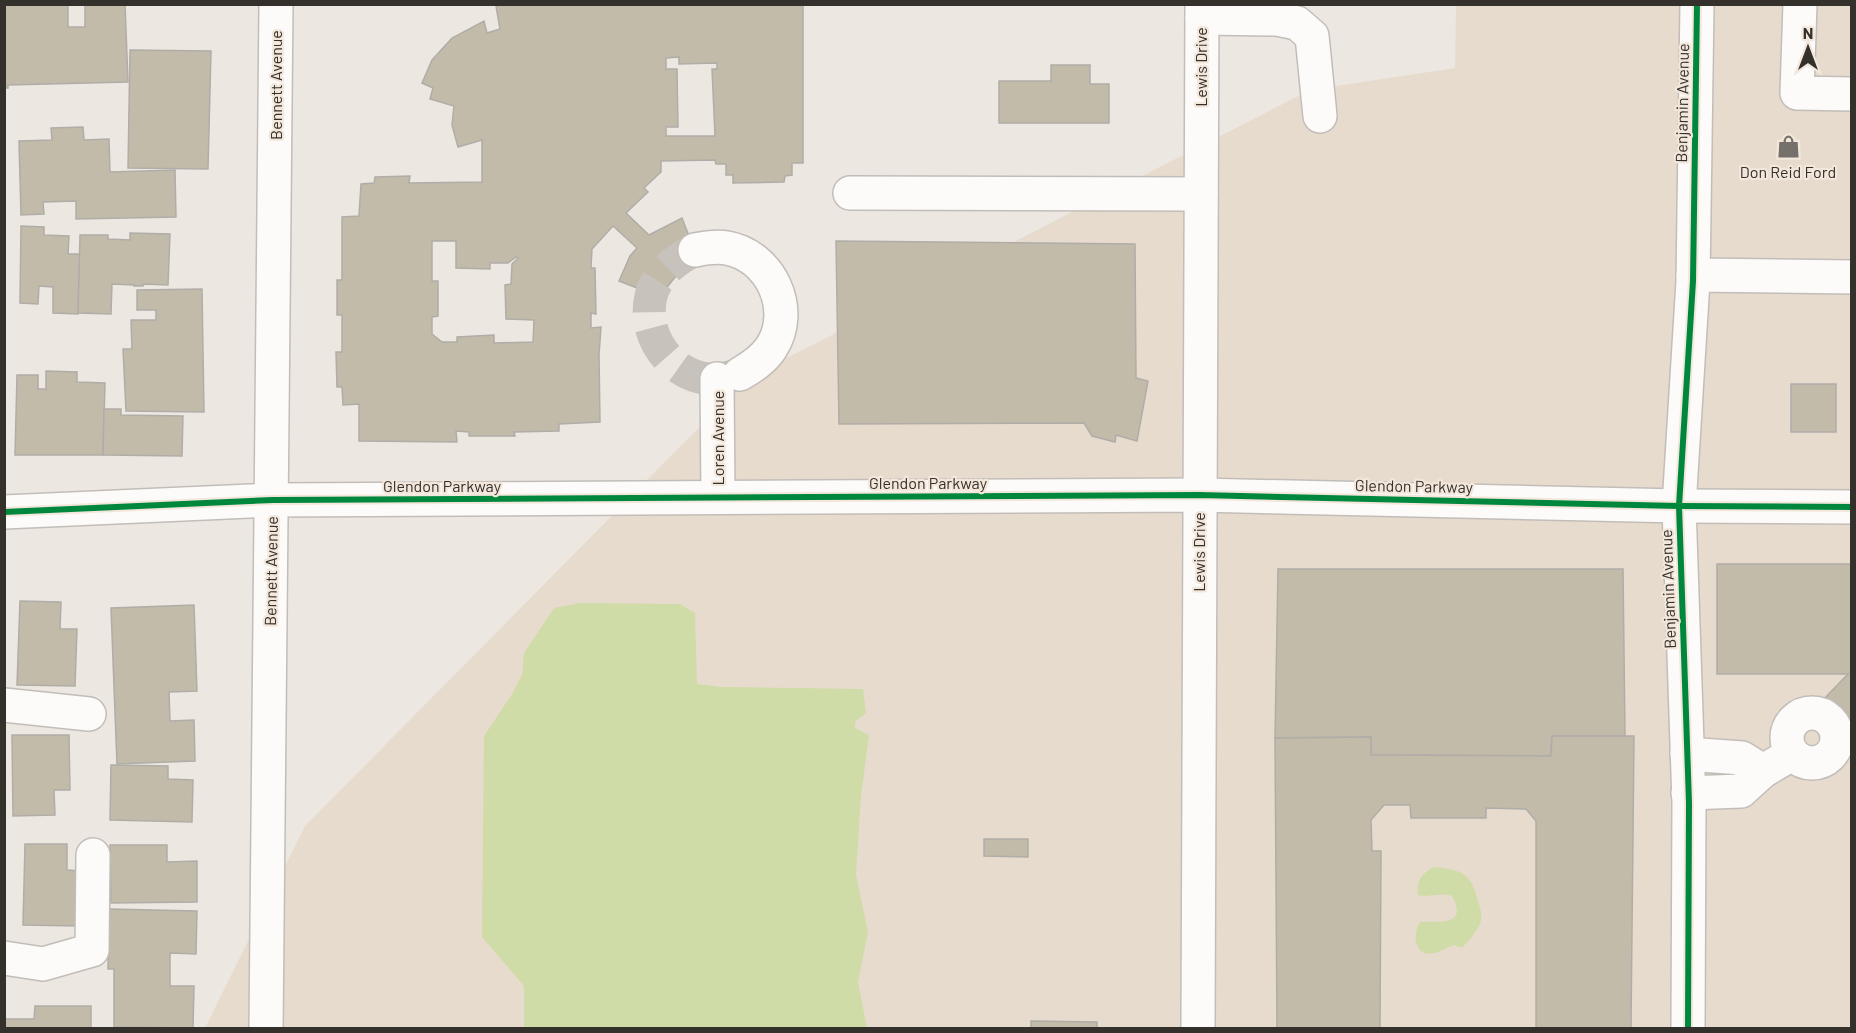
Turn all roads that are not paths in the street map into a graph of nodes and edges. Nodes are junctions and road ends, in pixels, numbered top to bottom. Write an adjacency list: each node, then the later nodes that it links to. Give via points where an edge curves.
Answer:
1 (276, 4): 14 (street, Bennett Avenue)
2 (1696, 4): 10 (street, Benjamin Avenue)
3 (1800, 4): 5 (street, via 1797,93)
4 (1202, 11): 6 (street, via 1297,22 1312,36); 8 (street, Lewis Drive)
5 (1851, 94)
6 (1320, 116)
7 (850, 193): 8 (street)
8 (1201, 194): 12 (street, Lewis Drive)
9 (695, 250): 13 (street, Loren Avenue, via 726,248 747,255 764,268 776,286 781,306 780,328 772,348 758,363 729,377)
10 (1693, 275): 11 (street); 15 (street, Benjamin Avenue)
11 (1851, 277)
12 (1199, 495): 13 (street, Glendon Parkway); 15 (street, Glendon Parkway); 27 (street, Lewis Drive)
13 (718, 497): 14 (street, Glendon Parkway)
14 (273, 500): 17 (street, Glendon Parkway); 26 (street, Bennett Avenue)
15 (1679, 506): 16 (street, Glendon Parkway); 20 (street, Benjamin Avenue)
16 (1851, 507)
17 (4, 512)
18 (4, 705): 19 (street)
19 (89, 714)
20 (1687, 754): 22 (street, via 1742,758); 23 (street, Benjamin Avenue)
21 (1792, 754): 22 (street)
22 (1763, 771): 23 (street, via 1741,791)
23 (1688, 794): 28 (street, Benjamin Avenue)
24 (93, 855): 25 (street, via 92,950 43,964)
25 (4, 958)
26 (266, 1029)
27 (1198, 1029)
28 (1688, 1029)

